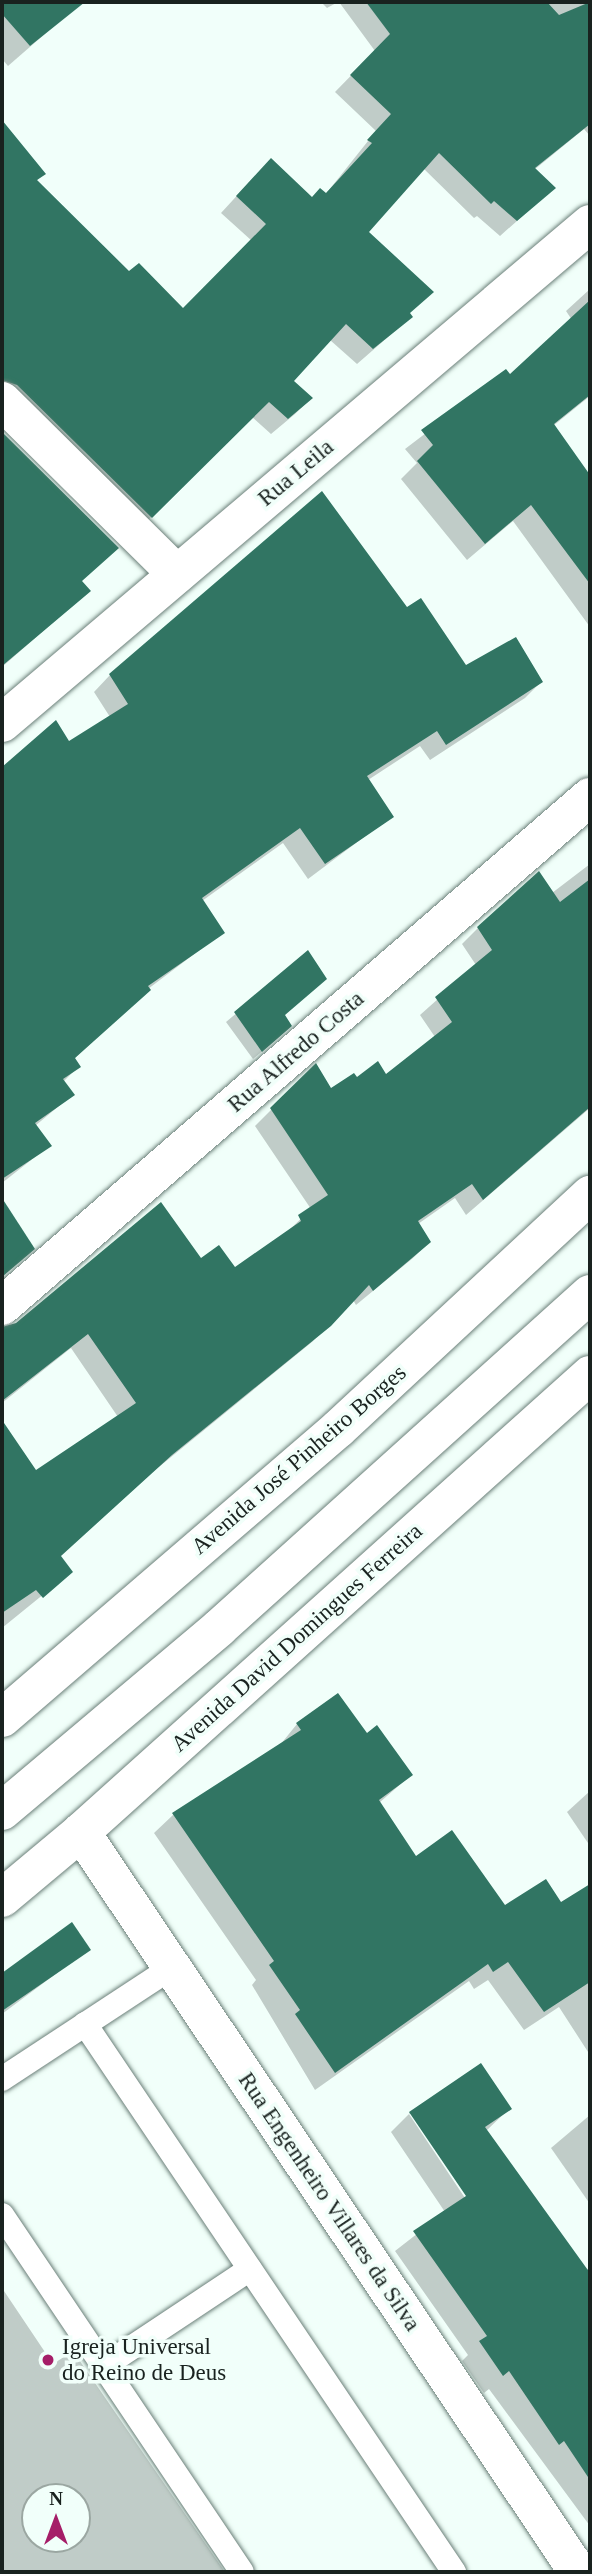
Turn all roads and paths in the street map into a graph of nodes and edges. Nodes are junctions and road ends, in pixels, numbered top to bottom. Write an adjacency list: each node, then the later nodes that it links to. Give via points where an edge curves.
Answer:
1 (590, 224): 3 (street, Rua Leila)
2 (2, 401): 3 (street)
3 (177, 573): 4 (street, Rua Leila)
4 (2, 723)
5 (590, 797): 8 (street, Rua Alfredo Costa)
6 (590, 1195): 10 (street, Avenida José Pinheiro Borges, via 338,1429)
7 (590, 1294): 11 (street, via 219,1628)
8 (2, 1306)
9 (590, 1375): 12 (street, Avenida David Domingues Ferreira)
10 (2, 1718)
11 (2, 1811)
12 (80, 1832): 13 (street, Avenida David Domingues Ferreira); 14 (street, Rua Engenheiro Villares da Silva)
13 (2, 1898)
14 (171, 1968): 15 (lane); 22 (street, Rua Engenheiro Villares da Silva)
15 (85, 2024): 16 (lane); 18 (lane)
16 (2, 2079)
17 (2, 2215): 19 (lane)
18 (250, 2269): 19 (lane); 21 (lane)
19 (104, 2366): 20 (lane)
20 (242, 2572)
21 (454, 2572)
22 (578, 2572)

